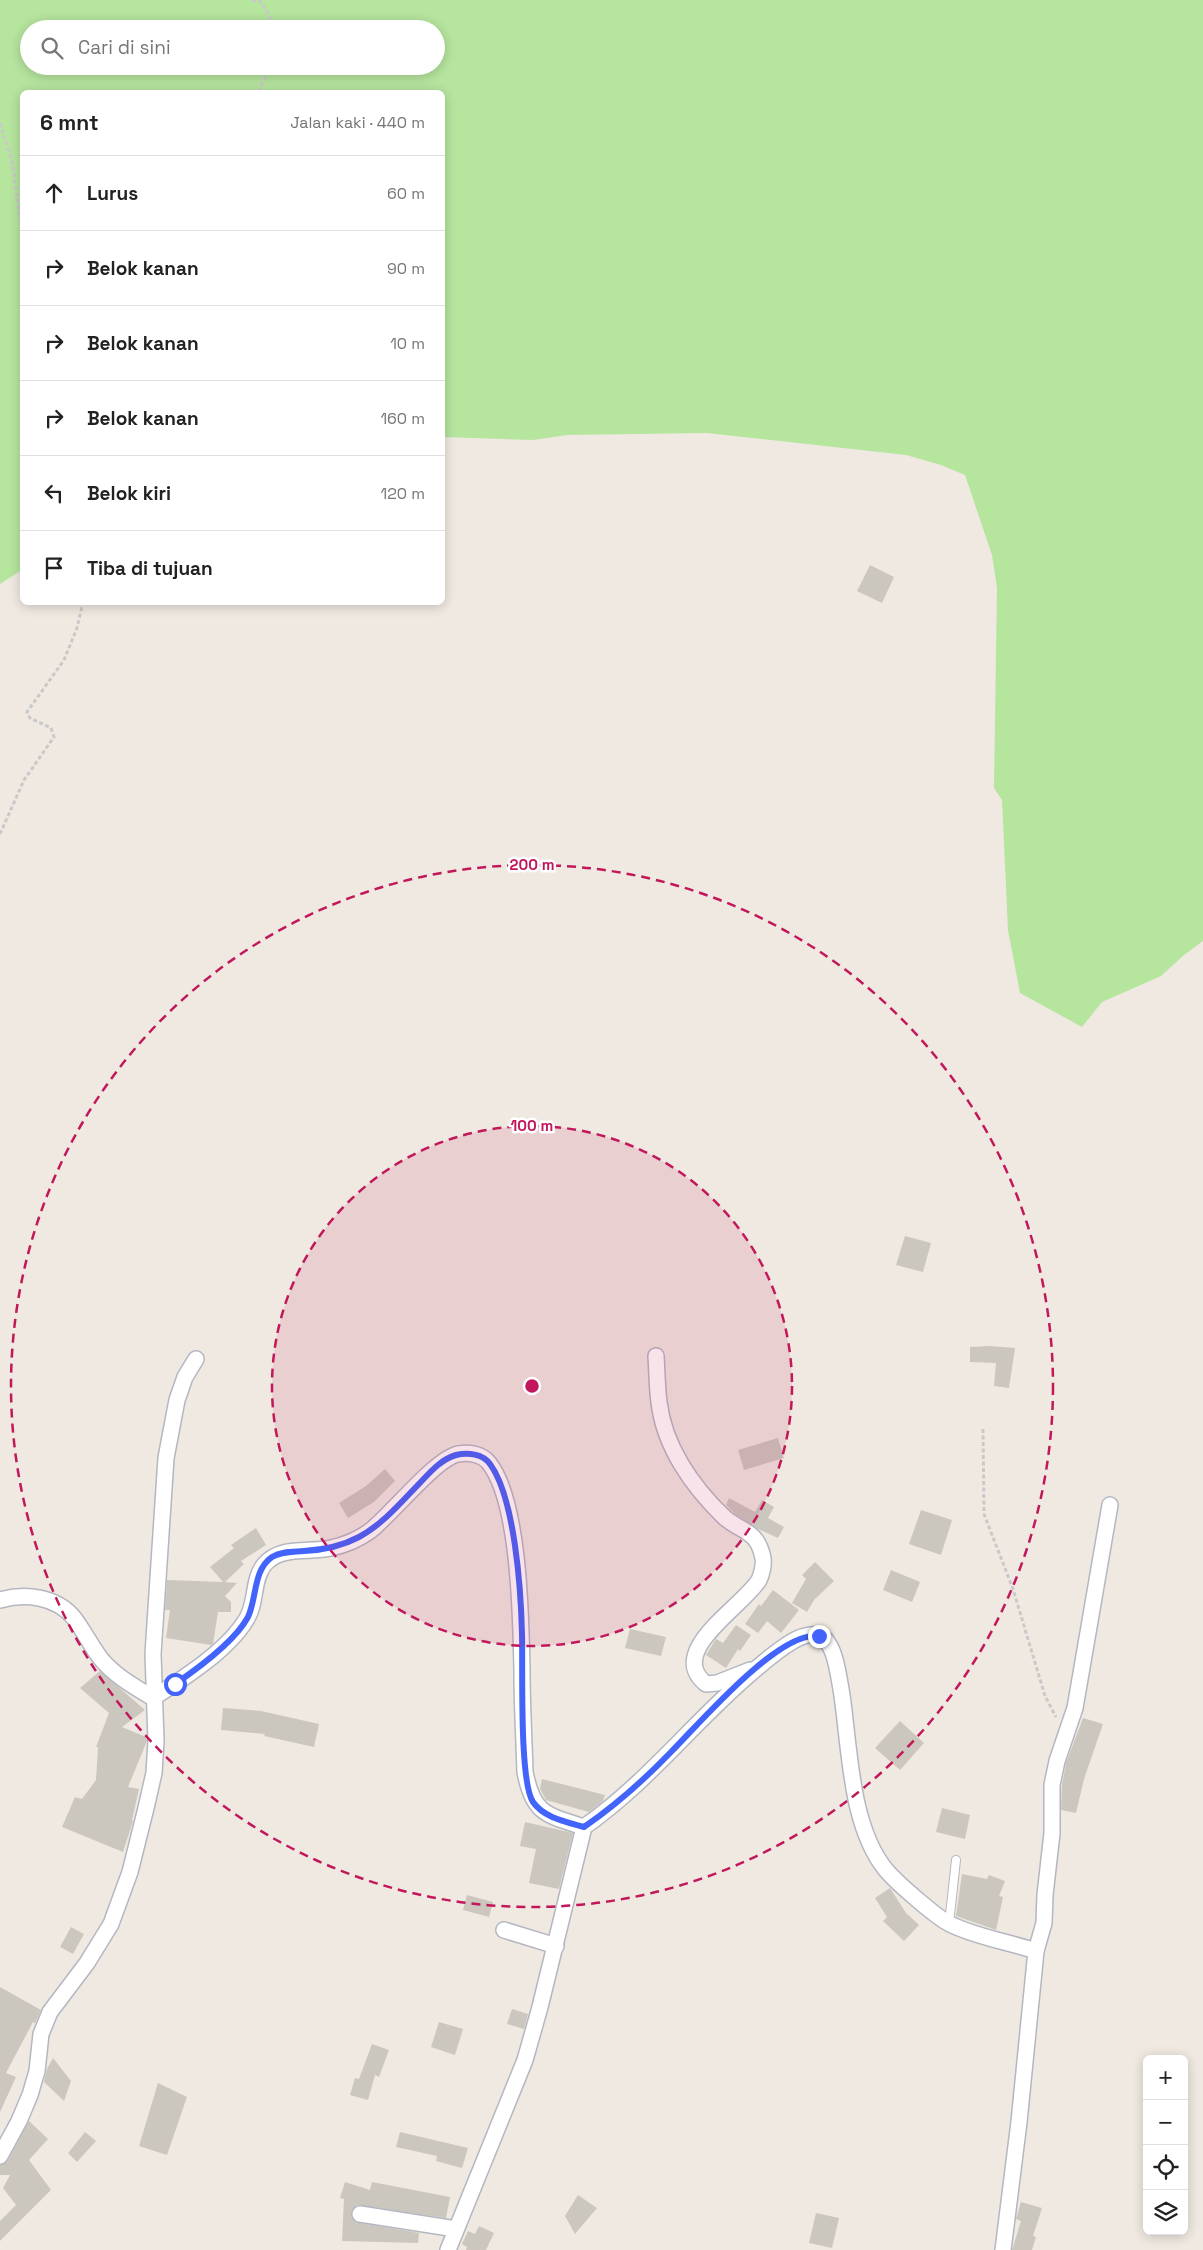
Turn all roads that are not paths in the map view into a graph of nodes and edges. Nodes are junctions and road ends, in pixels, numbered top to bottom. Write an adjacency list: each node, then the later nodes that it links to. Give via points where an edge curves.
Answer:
1 (656, 1356): 5 (street, via 659,1403 671,1447 690,1478 724,1517 749,1531 762,1557 759,1580 715,1624 702,1643 694,1659 697,1677 706,1684 716,1683)
2 (196, 1359): 6 (street, via 177,1400 166,1458)
3 (1110, 1505): 12 (street, via 1075,1708 1052,1784 1052,1833 1044,1923)
4 (0, 1600): 6 (street, via 12,1596 37,1597 67,1611 102,1660 127,1682)
5 (760, 1665): 7 (street, via 608,1811); 9 (street, via 806,1636 819,1636 826,1641 837,1667 850,1768 865,1831 885,1869)
6 (153, 1698): 7 (street, via 202,1665 239,1629 251,1610 263,1566 272,1557 286,1551 330,1548 352,1541 369,1532 396,1508 438,1464 459,1454 478,1455 490,1464 504,1495 515,1555 522,1634 528,1787 533,1802 547,1814); 13 (street, via 154,1773 130,1872 111,1924 48,2017 41,2034 38,2071 30,2095)
7 (584, 1827): 11 (street)
8 (956, 1860): 9 (lane)
9 (949, 1924): 12 (street)
10 (504, 1930): 11 (street)
11 (556, 1946): 15 (street, via 525,2060)
12 (1036, 1951): 17 (street, via 1020,2122)
13 (0, 2156)
14 (360, 2214): 15 (street)
15 (456, 2229): 16 (street)
16 (448, 2250)
17 (1003, 2250)

